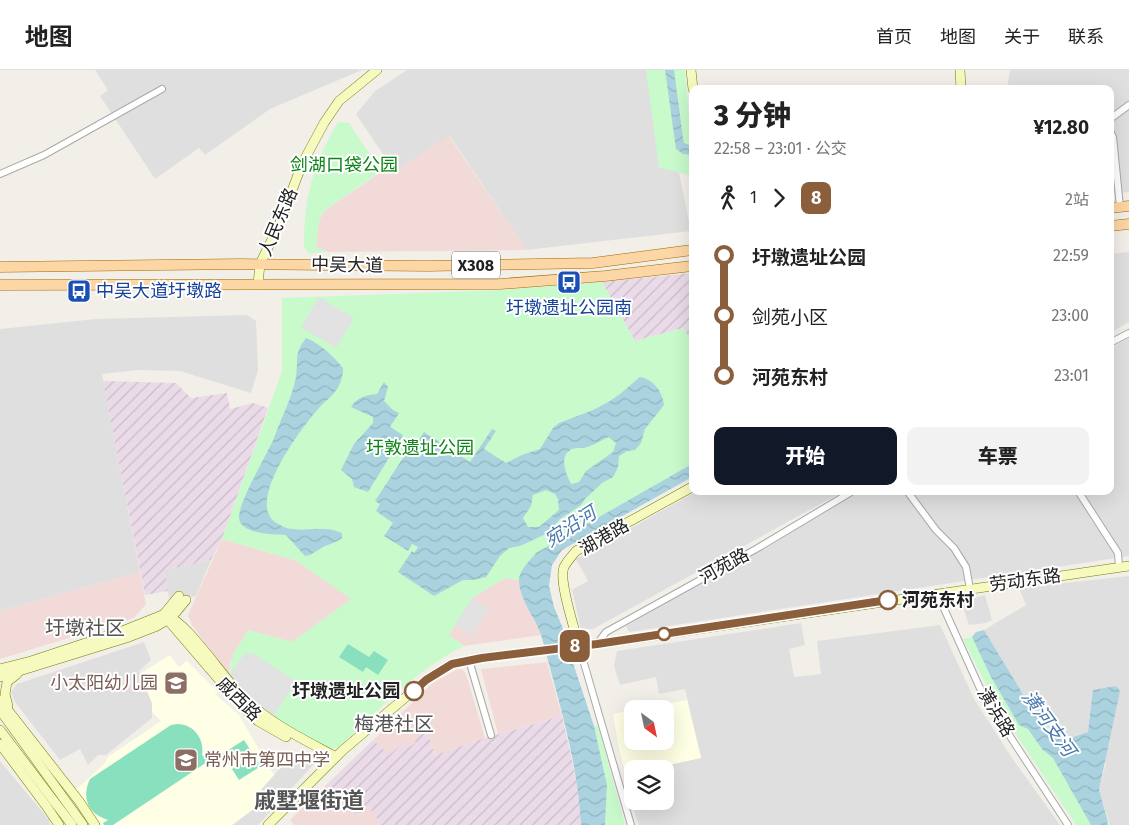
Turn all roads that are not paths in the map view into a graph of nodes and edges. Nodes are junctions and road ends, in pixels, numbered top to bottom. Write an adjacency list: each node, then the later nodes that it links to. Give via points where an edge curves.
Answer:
1 (377, 70): 15 (street, 人民东路, via 339,101 324,123 302,164)
2 (691, 70): 4 (street)
3 (960, 70): 5 (street)
4 (693, 85)
5 (961, 85)
6 (162, 89): 10 (street, via 44,155)
7 (1129, 105): 8 (street)
8 (1114, 115)
9 (1114, 147): 11 (street)
10 (0, 174)
11 (1120, 207)
12 (1129, 224): 13 (main road)
13 (1114, 226)
14 (689, 250): 15 (main road, 中吴大道 / X308, via 593,263 427,266)
15 (260, 264): 17 (main road, 中吴大道 / X308); 19 (street, 人民东路)
16 (689, 266): 19 (main road, 中吴大道 / X308, via 500,284)
17 (0, 267)
18 (0, 284): 19 (main road, 中吴大道 / X308)
19 (258, 284)
20 (1129, 333): 21 (street)
21 (1114, 342)
22 (689, 489): 32 (street, 湖港路, via 576,551 568,560 562,580)
23 (846, 495): 31 (street, 河苑路, via 606,632)
24 (910, 495): 27 (street, via 954,548 966,568)
25 (1081, 495): 26 (street)
26 (1124, 566): 27 (street, 劳动东路)
27 (970, 588): 28 (street, 劳动东路)
28 (937, 593): 31 (street, 劳动东路); 52 (street, 潢浜路, via 983,695)
29 (183, 598): 30 (street)
30 (168, 617): 34 (street); 35 (street, via 126,638); 44 (street, 戚西路, via 185,629 226,680 263,715)
31 (597, 644): 32 (street, 劳动东路)
32 (575, 646): 33 (street, 劳动东路); 51 (street)
33 (469, 660): 41 (street); 44 (street, 劳动东路, via 452,664 426,680)
34 (0, 668)
35 (20, 672): 36 (street); 39 (street, via 7,682 5,694 6,703)
36 (0, 677)
37 (0, 700): 39 (street)
38 (0, 710): 43 (street)
39 (22, 728): 43 (street); 49 (street)
40 (0, 730): 45 (street)
41 (491, 736)
42 (0, 744): 46 (street)
43 (35, 759): 45 (street)
44 (334, 759): 50 (street, 劳动东路)
45 (38, 773): 47 (street); 48 (street)
46 (59, 825)
47 (72, 825)
48 (83, 825)
49 (95, 825)
50 (268, 825)
51 (631, 825)
52 (1068, 825)

